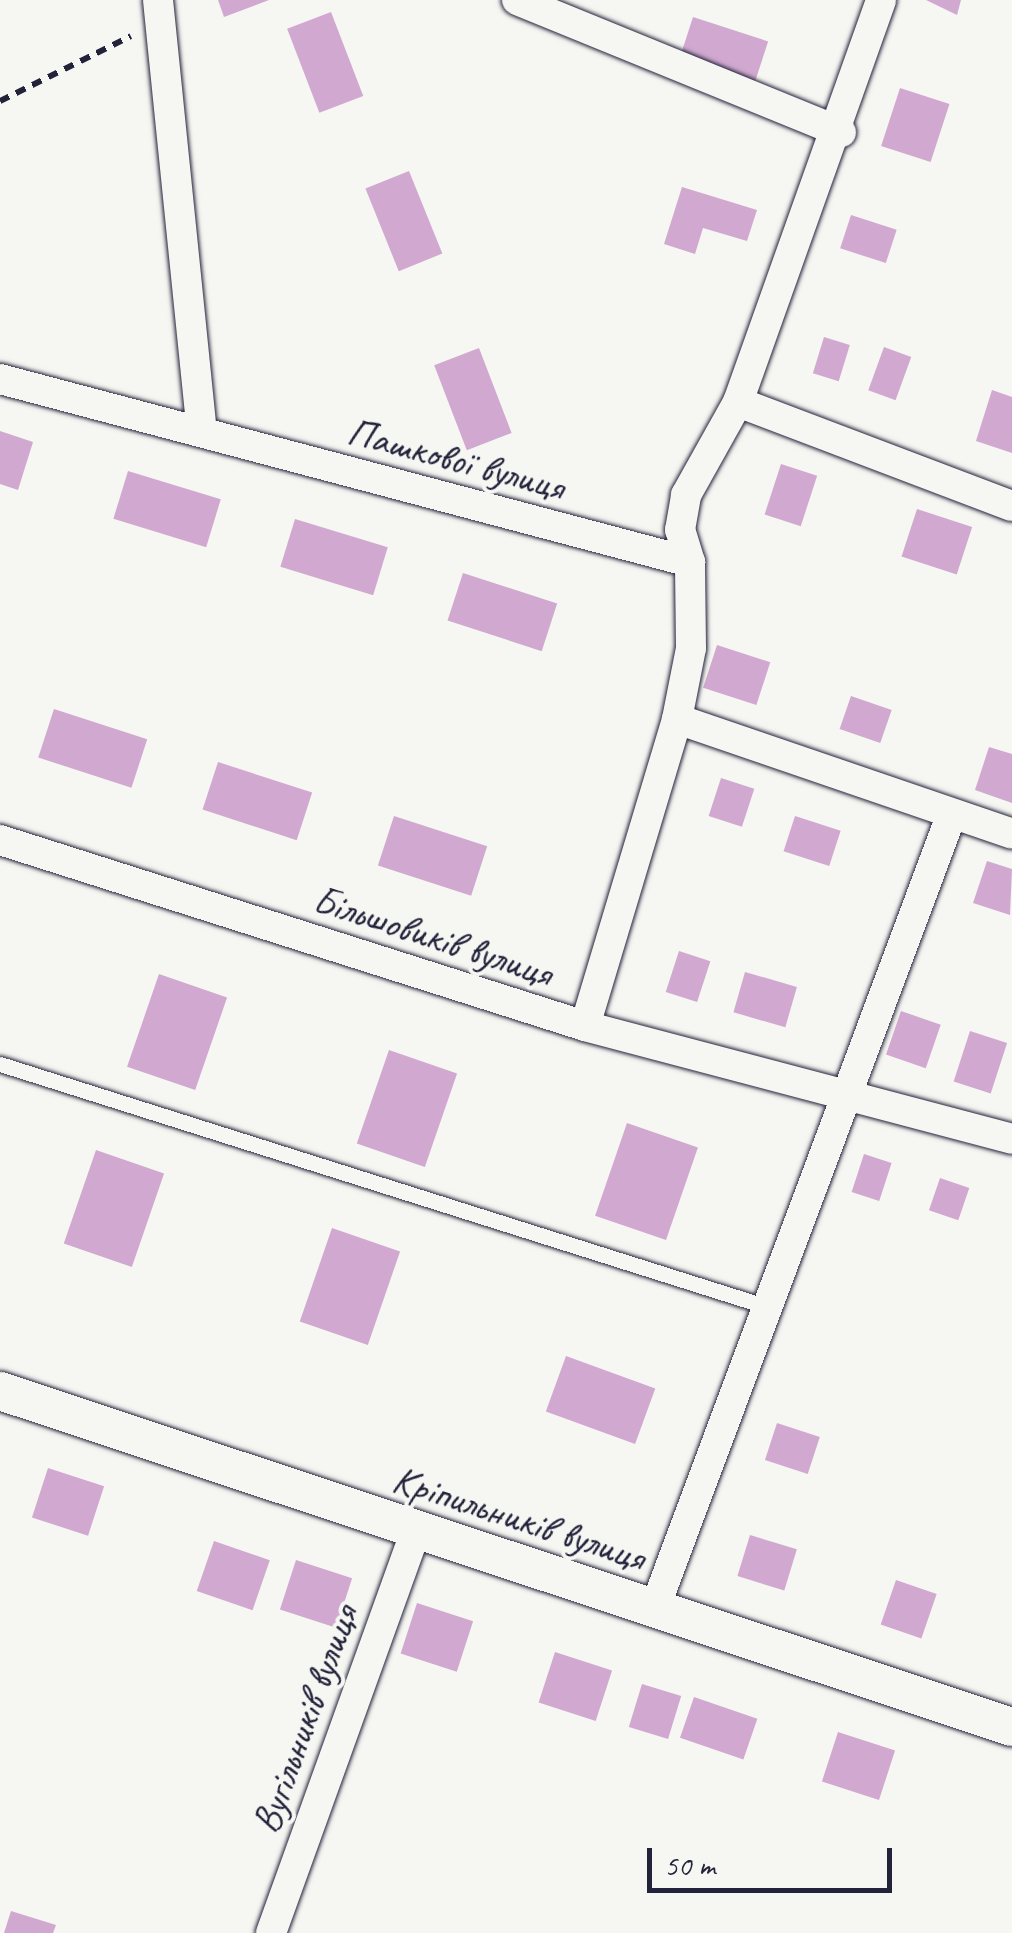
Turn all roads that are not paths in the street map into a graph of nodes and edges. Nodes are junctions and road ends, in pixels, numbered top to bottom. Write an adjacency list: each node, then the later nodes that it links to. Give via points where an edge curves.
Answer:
1 (517, 0): 4 (street)
2 (880, 0): 4 (street)
3 (160, 8): 7 (street)
4 (840, 132): 6 (street)
5 (0, 379): 7 (street, Пашкової вулиця)
6 (738, 402): 8 (street); 9 (street, via 686,494 680,530)
7 (202, 430): 9 (street, Пашкової вулиця)
8 (1012, 506)
9 (690, 562): 10 (street, via 691,648)
10 (678, 719): 11 (street); 14 (street)
11 (951, 816): 12 (street); 16 (street)
12 (1012, 834)
13 (0, 840): 14 (street, Більшовиків вулиця)
14 (585, 1026): 16 (street, Більшовиків вулиця)
15 (0, 1064): 18 (lane)
16 (844, 1097): 17 (street, Більшовиків вулиця); 18 (street)
17 (1012, 1139)
18 (768, 1307): 21 (street)
19 (0, 1391): 20 (street, Кріпильників вулиця)
20 (415, 1532): 21 (street, Кріпильників вулиця); 23 (street, Вугільників вулиця)
21 (654, 1610): 22 (street, Кріпильників вулиця)
22 (1012, 1726)
23 (270, 1933)

